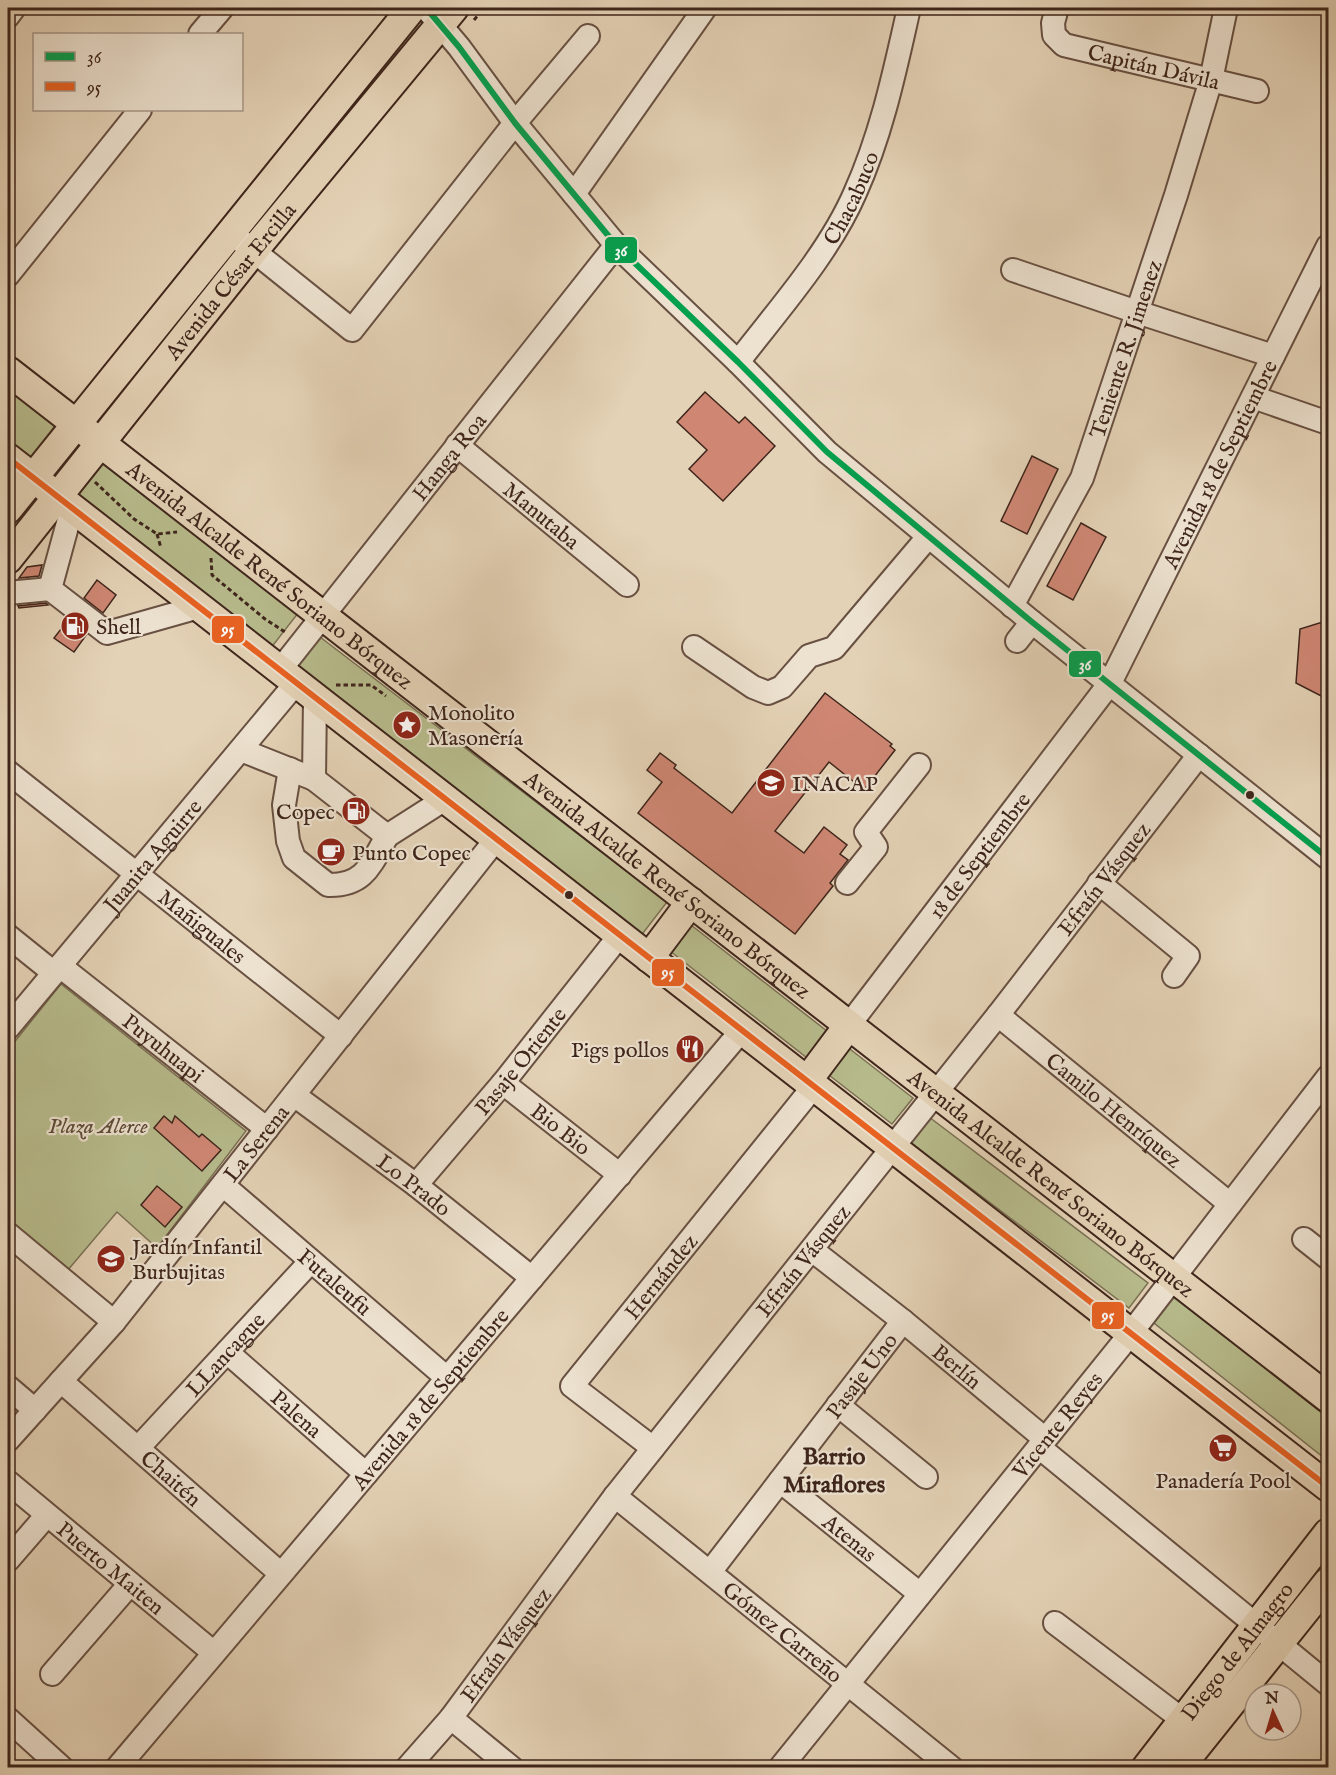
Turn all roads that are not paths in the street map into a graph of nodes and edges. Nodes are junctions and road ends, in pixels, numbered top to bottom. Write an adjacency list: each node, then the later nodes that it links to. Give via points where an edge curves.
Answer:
1 (14, 8): 9 (street)
2 (222, 8): 10 (street)
3 (412, 8): 17 (main road, Avenida César Ercilla)
4 (705, 8): 16 (street)
5 (909, 8): 25 (street, Chacabuco, via 886,110 855,193 811,267)
6 (1057, 8): 12 (street, Capitán Dávila, via 1054,35 1064,45)
7 (1226, 8): 12 (street, Teniente R. Jimenez)
8 (440, 13): 15 (street); 20 (main road, Avenida César Ercilla)
9 (8, 16)
10 (201, 33)
11 (588, 36): 15 (street)
12 (1211, 80): 13 (street, Capitán Dávila); 23 (street, Teniente R. Jimenez)
13 (1257, 92)
14 (139, 111): 22 (street)
15 (515, 123): 16 (street); 20 (street, via 352,330)
16 (574, 194): 18 (street)
17 (230, 232): 20 (street); 29 (main road, Avenida César Ercilla)
18 (616, 245): 25 (street); 31 (street, Hanga Roa)
19 (1329, 246): 24 (street, Avenida 18 de Septiembre)
20 (254, 250): 30 (main road, Avenida César Ercilla)
21 (1013, 270): 23 (street)
22 (8, 275)
23 (1137, 312): 24 (street); 41 (street, Teniente R. Jimenez, via 1082,478)
24 (1273, 356): 27 (street, Avenida 18 de Septiembre)
25 (738, 362): 36 (street, via 827,452)
26 (8, 371): 29 (main road, Avenida Alcalde René Soriano Bórquez)
27 (1253, 397): 28 (street); 48 (street, Avenida 18 de Septiembre)
28 (1329, 423)
29 (75, 424): 30 (main road, Avenida Alcalde René Soriano Bórquez); 33 (main road, Avenida César Ercilla)
30 (100, 443): 34 (main road, Avenida César Ercilla, via 81,468); 43 (main road, Avenida Alcalde René Soriano Bórquez)
31 (457, 445): 38 (street, Manutaba); 43 (street, Hanga Roa)
32 (8, 458): 33 (main road)
33 (32, 477): 34 (main road); 35 (main road, Avenida César Ercilla)
34 (65, 502): 37 (main road, Avenida César Ercilla); 39 (street); 42 (main road)
35 (8, 508)
36 (928, 537): 41 (street); 46 (street, via 834,648 809,656 782,687 768,693 753,687)
37 (8, 558)
38 (627, 585)
39 (50, 589): 40 (street); 42 (street, via 107,633)
40 (8, 593)
41 (1012, 606): 44 (street)
42 (199, 607): 47 (main road)
43 (323, 616): 47 (street, Hanga Roa, via 301,643); 62 (main road, Avenida Alcalde René Soriano Bórquez)
44 (1032, 622): 45 (street); 48 (street)
45 (1017, 641)
46 (694, 647)
47 (297, 683): 49 (street, Juanita Aguirre); 54 (street); 55 (main road)
48 (1110, 683): 50 (street); 69 (street, 18 de Septiembre)
49 (241, 750): 52 (street); 59 (street, Juanita Aguirre)
50 (1199, 755): 58 (street); 61 (street, Efraín Vásquez)
51 (919, 765): 60 (street, via 866,832 876,847)
52 (290, 769): 54 (street); 56 (street, via 284,805 288,840 294,858 328,885 347,883 367,872)
53 (8, 772): 59 (street, Mañiguales)
54 (314, 779): 56 (street)
55 (445, 799): 56 (street); 57 (main road)
56 (387, 836)
57 (497, 838): 63 (main road); 72 (street, La Serena)
58 (1329, 858)
59 (136, 875): 66 (street, Juanita Aguirre); 72 (street, Mañiguales)
60 (847, 883)
61 (1099, 883): 67 (street, via 1188,956); 68 (street, Efraín Vásquez)
62 (691, 902): 65 (main road); 69 (main road, Avenida Alcalde René Soriano Bórquez)
63 (620, 935): 65 (main road); 74 (street, Pasaje Oriente)
64 (8, 936): 66 (street, Puyuhuapi)
65 (649, 958): 71 (main road)
66 (57, 969): 70 (street, Juanita Aguirre); 78 (street, Puyuhuapi)
67 (1174, 976)
68 (999, 1015): 76 (street, Efraín Vásquez); 83 (street, Camilo Henríquez)
69 (849, 1025): 75 (main road); 76 (main road, Avenida Alcalde René Soriano Bórquez)
70 (8, 1028)
71 (742, 1030): 75 (main road); 80 (street, Avenida 18 de Septiembre)
72 (341, 1036): 77 (street, La Serena)
73 (1329, 1077): 83 (street, Vicente Reyes)
74 (503, 1083): 80 (street, Bio Bio); 82 (street, Pasaje Oriente)
75 (811, 1084): 79 (main road); 104 (street, Hernández, via 572,1386)
76 (937, 1093): 79 (street, Efraín Vásquez); 89 (main road, Avenida Alcalde René Soriano Bórquez)
77 (294, 1095): 78 (street, La Serena); 82 (street, Lo Prado)
78 (267, 1129): 81 (street, La Serena)
79 (893, 1148): 86 (street, Efraín Vásquez); 93 (main road)
80 (620, 1175): 90 (street, Avenida 18 de Septiembre)
81 (223, 1185): 88 (street, Futaleufu); 92 (street, La Serena)
82 (416, 1185): 90 (street, Lo Prado)
83 (1230, 1204): 89 (street, Vicente Reyes)
84 (8, 1234): 92 (street)
85 (1304, 1239): 87 (street)
86 (812, 1250): 91 (street, Berlín); 104 (street, Efraín Vásquez)
87 (1329, 1258)
88 (311, 1261): 94 (street, LLancague); 95 (street, Futaleufu)
89 (1174, 1277): 93 (street, Vicente Reyes); 98 (main road, Avenida Alcalde René Soriano Bórquez)
90 (532, 1278): 95 (street, Avenida 18 de Septiembre)
91 (903, 1321): 99 (street, Pasaje Uno); 102 (street, Berlín)
92 (114, 1322): 96 (street, La Serena)
93 (1131, 1333): 102 (street, Vicente Reyes); 109 (main road)
94 (227, 1352): 103 (street, LLancague); 105 (street, Palena)
95 (447, 1378): 105 (street, Avenida 18 de Septiembre)
96 (61, 1381): 100 (street, La Serena); 103 (street, Chaitén)
97 (8, 1387): 100 (street)
98 (1329, 1398)
99 (838, 1405): 106 (street); 107 (street, Pasaje Uno)
100 (35, 1410): 101 (street, La Serena)
101 (8, 1440)
102 (1042, 1443): 118 (street, Vicente Reyes); 120 (street, Berlín)
103 (138, 1448): 115 (street, Chaitén)
104 (653, 1448): 110 (street, Efraín Vásquez)
105 (366, 1474): 115 (street, Avenida 18 de Septiembre)
106 (926, 1477)
107 (780, 1481): 114 (street, Pasaje Uno); 118 (street, Atenas)
108 (8, 1482): 111 (street, Puerto Maiten)
109 (1329, 1487)
110 (615, 1496): 114 (street, Gómez Carreño); 126 (street, Efraín Vásquez)
111 (47, 1515): 113 (street); 117 (street, Puerto Maiten)
112 (1329, 1533): 120 (main road, Diego de Almagro)
113 (8, 1560)
114 (710, 1572): 124 (street, Gómez Carreño)
115 (281, 1574): 122 (street, Avenida 18 de Septiembre)
116 (1329, 1582): 121 (main road, Diego de Almagro)
117 (130, 1584): 122 (street, Puerto Maiten); 123 (street)
118 (920, 1594): 124 (street, Vicente Reyes)
119 (1055, 1623): 128 (street)
120 (1257, 1625): 121 (street, Berlín); 128 (main road, Diego de Almagro)
121 (1279, 1643): 125 (street, Berlín); 136 (main road, Diego de Almagro)
122 (214, 1653): 130 (street, Avenida 18 de Septiembre)
123 (52, 1674)
124 (848, 1684): 133 (street, Vicente Reyes); 134 (street, Gómez Carreño)
125 (1329, 1684)
126 (451, 1718): 131 (street, Efraín Vásquez); 132 (street)
127 (8, 1719): 129 (street)
128 (1182, 1720): 135 (main road, Diego de Almagro)
129 (62, 1767)
130 (117, 1767)
131 (407, 1767)
132 (512, 1767)
133 (780, 1767)
134 (952, 1767)
135 (1146, 1767)
136 (1179, 1767)

